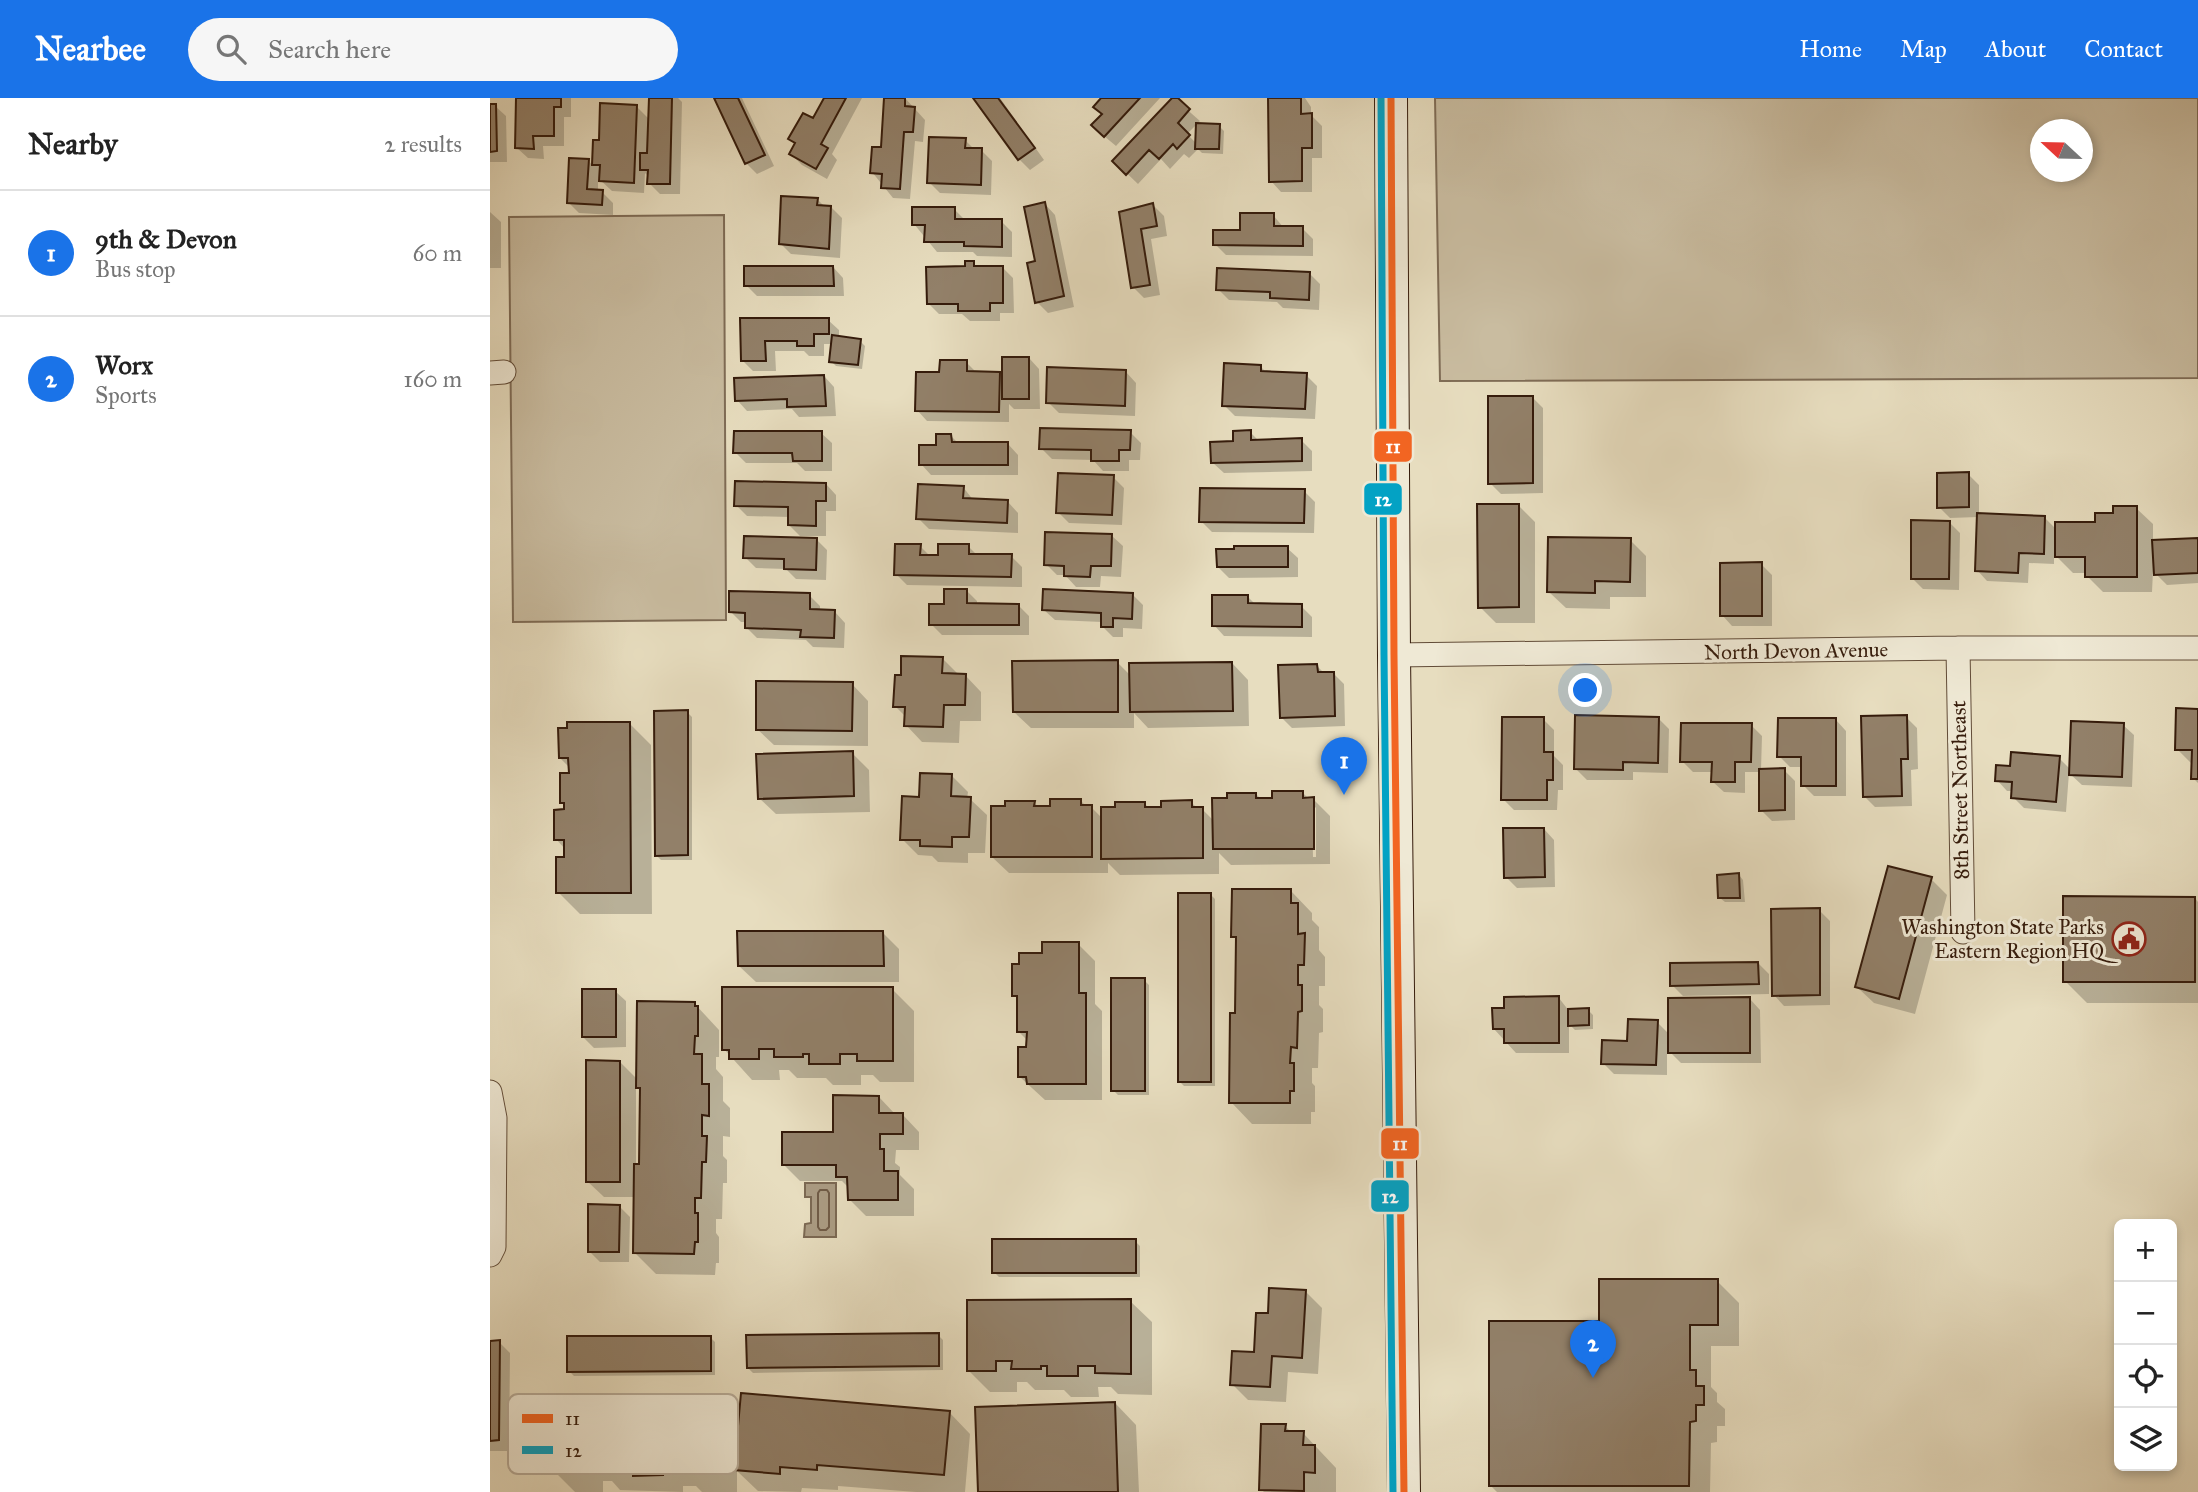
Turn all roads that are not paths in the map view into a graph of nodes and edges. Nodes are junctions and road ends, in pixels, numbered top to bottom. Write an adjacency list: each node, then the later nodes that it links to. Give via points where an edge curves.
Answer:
1 (1391, 98): 4 (main road)
2 (1958, 648): 3 (street, North Devon Avenue); 4 (street, North Devon Avenue); 5 (street, 8th Street Northeast)
3 (2198, 648)
4 (1394, 655): 8 (main road)
5 (1963, 932)
6 (490, 1092): 7 (street, via 495,1118 494,1247)
7 (490, 1255)
8 (1404, 1492)

